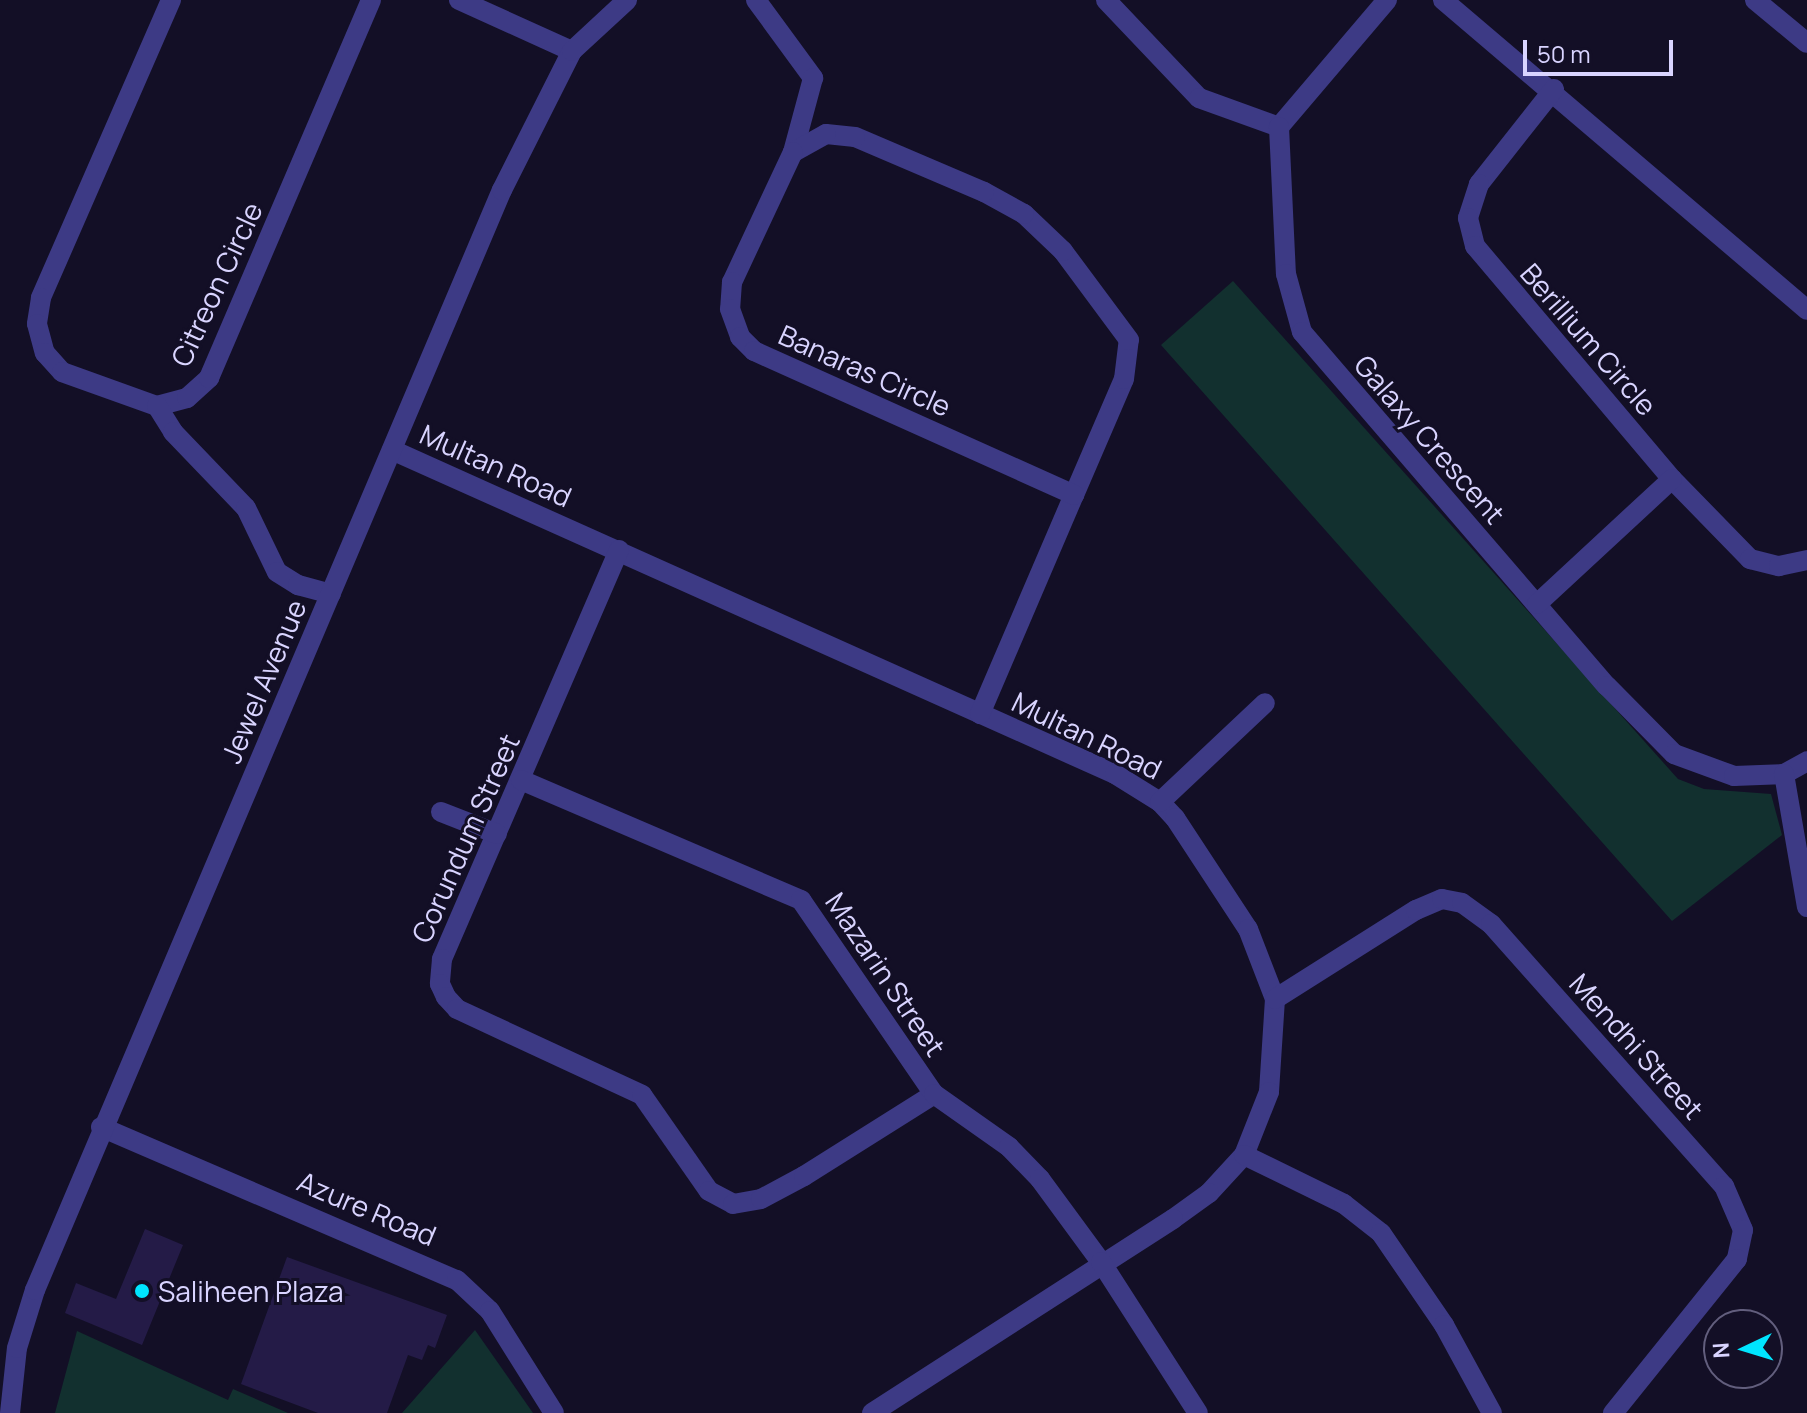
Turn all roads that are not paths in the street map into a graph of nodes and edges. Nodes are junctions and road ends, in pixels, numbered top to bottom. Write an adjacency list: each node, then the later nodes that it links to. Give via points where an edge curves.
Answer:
1 (171, 0): 16 (street, via 41,298 37,324 45,353 62,372)
2 (371, 0): 16 (street, Citreon Circle, via 209,378 187,398)
3 (459, 0): 11 (street)
4 (627, 0): 11 (street, Jewel Avenue)
5 (756, 0): 14 (street, Banaras Circle, via 813,78)
6 (1106, 0): 13 (street, via 1199,98)
7 (1387, 0): 13 (street)
8 (1443, 0): 12 (street)
9 (1755, 0): 10 (street)
10 (1807, 43)
11 (572, 51): 17 (street, Jewel Avenue, via 502,190)
12 (1554, 89): 15 (street); 18 (street, Berillium Circle, via 1479,184 1471,201 1470,232 1483,259)
13 (1279, 127): 23 (street, Galaxy Crescent, via 1286,274 1302,332)
14 (793, 152): 19 (street, Banaras Circle, via 732,282 730,309 740,337 754,351); 19 (street, via 826,134 855,137 984,192 1040,228 1094,288 1125,332 1130,355)
15 (1807, 310)
16 (157, 406): 22 (street, via 173,432 246,508 277,572 298,585)
17 (392, 450): 20 (street, Multan Road); 22 (street, Jewel Avenue)
18 (1672, 479): 21 (street, Berillium Circle, via 1750,559 1779,566); 23 (street)
19 (1074, 495): 25 (street)
20 (619, 550): 25 (street, Multan Road); 28 (street, Corundum Street)
21 (1807, 560)
22 (331, 594): 35 (street, Jewel Avenue)
23 (1537, 604): 27 (street, Galaxy Crescent, via 1674,754 1734,776)
24 (1265, 703): 29 (street)
25 (980, 714): 29 (street, Multan Road, via 1115,774)
26 (1807, 761): 27 (street, Galaxy Crescent)
27 (1784, 774): 32 (street)
28 (521, 780): 31 (street, Corundum Street); 34 (street, Mazarin Street, via 801,900)
29 (1160, 802): 33 (street, Multan Road, via 1193,841 1248,929)
30 (441, 812): 31 (street)
31 (497, 834): 34 (street, Corundum Street, via 442,959 440,984 446,997 457,1009 642,1095 717,1198 733,1204 761,1199)
32 (1807, 907)
33 (1275, 999): 36 (street, Multan Road, via 1269,1092); 44 (street, Mendhi Street, via 1416,910 1442,899 1462,903 1491,924 1724,1186 1743,1230 1737,1259)
34 (934, 1094): 37 (street, Mazarin Street, via 1023,1160)
35 (101, 1127): 38 (street, Jewel Avenue); 41 (street, Azure Road, via 457,1280 490,1311)
36 (1244, 1155): 37 (street, Multan Road, via 1209,1193); 43 (street, via 1344,1204 1381,1233 1444,1325)
37 (1101, 1262): 39 (street, Multan Road); 42 (street, Mazarin Street)
38 (5, 1376): 40 (street, Jewel Avenue)
39 (883, 1410)
40 (10, 1413)
41 (554, 1413)
42 (1198, 1413)
43 (1492, 1413)
44 (1613, 1413)

